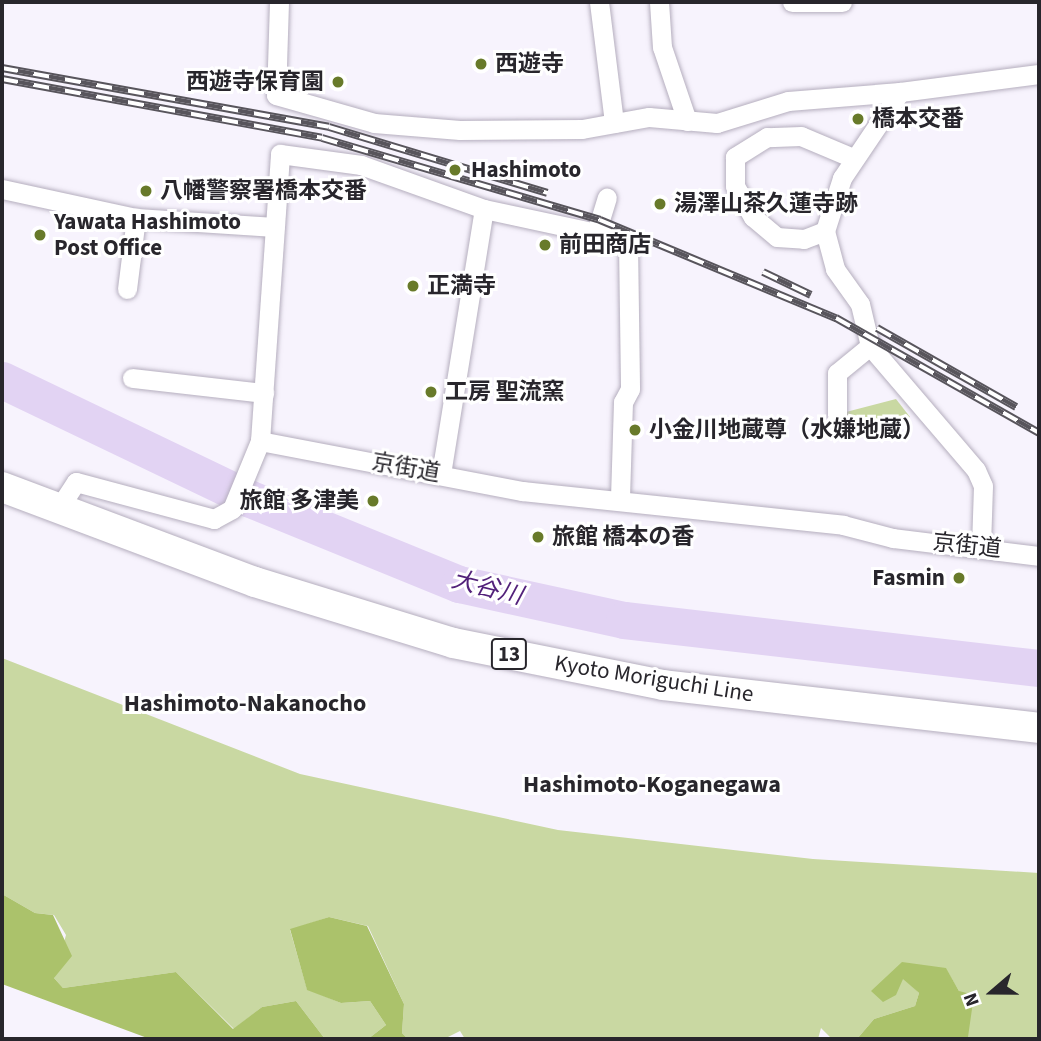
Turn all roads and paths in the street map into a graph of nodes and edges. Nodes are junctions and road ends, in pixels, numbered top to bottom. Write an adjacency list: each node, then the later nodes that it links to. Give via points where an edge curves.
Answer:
1 (279, 2): 9 (street, via 276,95 399,125 582,129)
2 (599, 2): 9 (street)
3 (659, 2): 8 (street, via 662,47)
4 (792, 2): 5 (street)
5 (842, 2)
6 (1039, 74): 7 (street)
7 (900, 92): 8 (street, via 788,101 716,122); 10 (street)
8 (687, 121): 9 (street)
9 (614, 123)
10 (853, 158): 16 (street); 16 (street, via 786,133 746,146 735,157 742,200 777,237 804,239)
11 (2, 190): 14 (street)
12 (607, 198): 17 (street)
13 (484, 209): 15 (street, via 385,171 280,153); 17 (street); 24 (street)
14 (136, 218): 15 (street); 18 (street)
15 (275, 227): 21 (street)
16 (825, 231): 19 (street, via 835,269 860,304)
17 (596, 233): 26 (street, via 628,243 630,389 623,402)
18 (127, 289)
19 (870, 346): 22 (street, via 837,373); 28 (street, via 976,470 983,486)
20 (132, 378): 21 (street)
21 (264, 393): 23 (street)
22 (837, 415)
23 (260, 440): 24 (street, 京街道); 27 (street, via 249,479 232,509 215,519 76,482)
24 (441, 474): 26 (street, 京街道, via 522,491)
25 (2, 486): 27 (main road, Kyoto Moriguchi Line / 13)
26 (620, 500): 28 (street, 京街道)
27 (59, 508): 30 (main road, Kyoto Moriguchi Line / 13, via 255,582 453,643 663,685)
28 (981, 547): 29 (street, 京街道)
29 (1039, 556)
30 (1039, 728)

